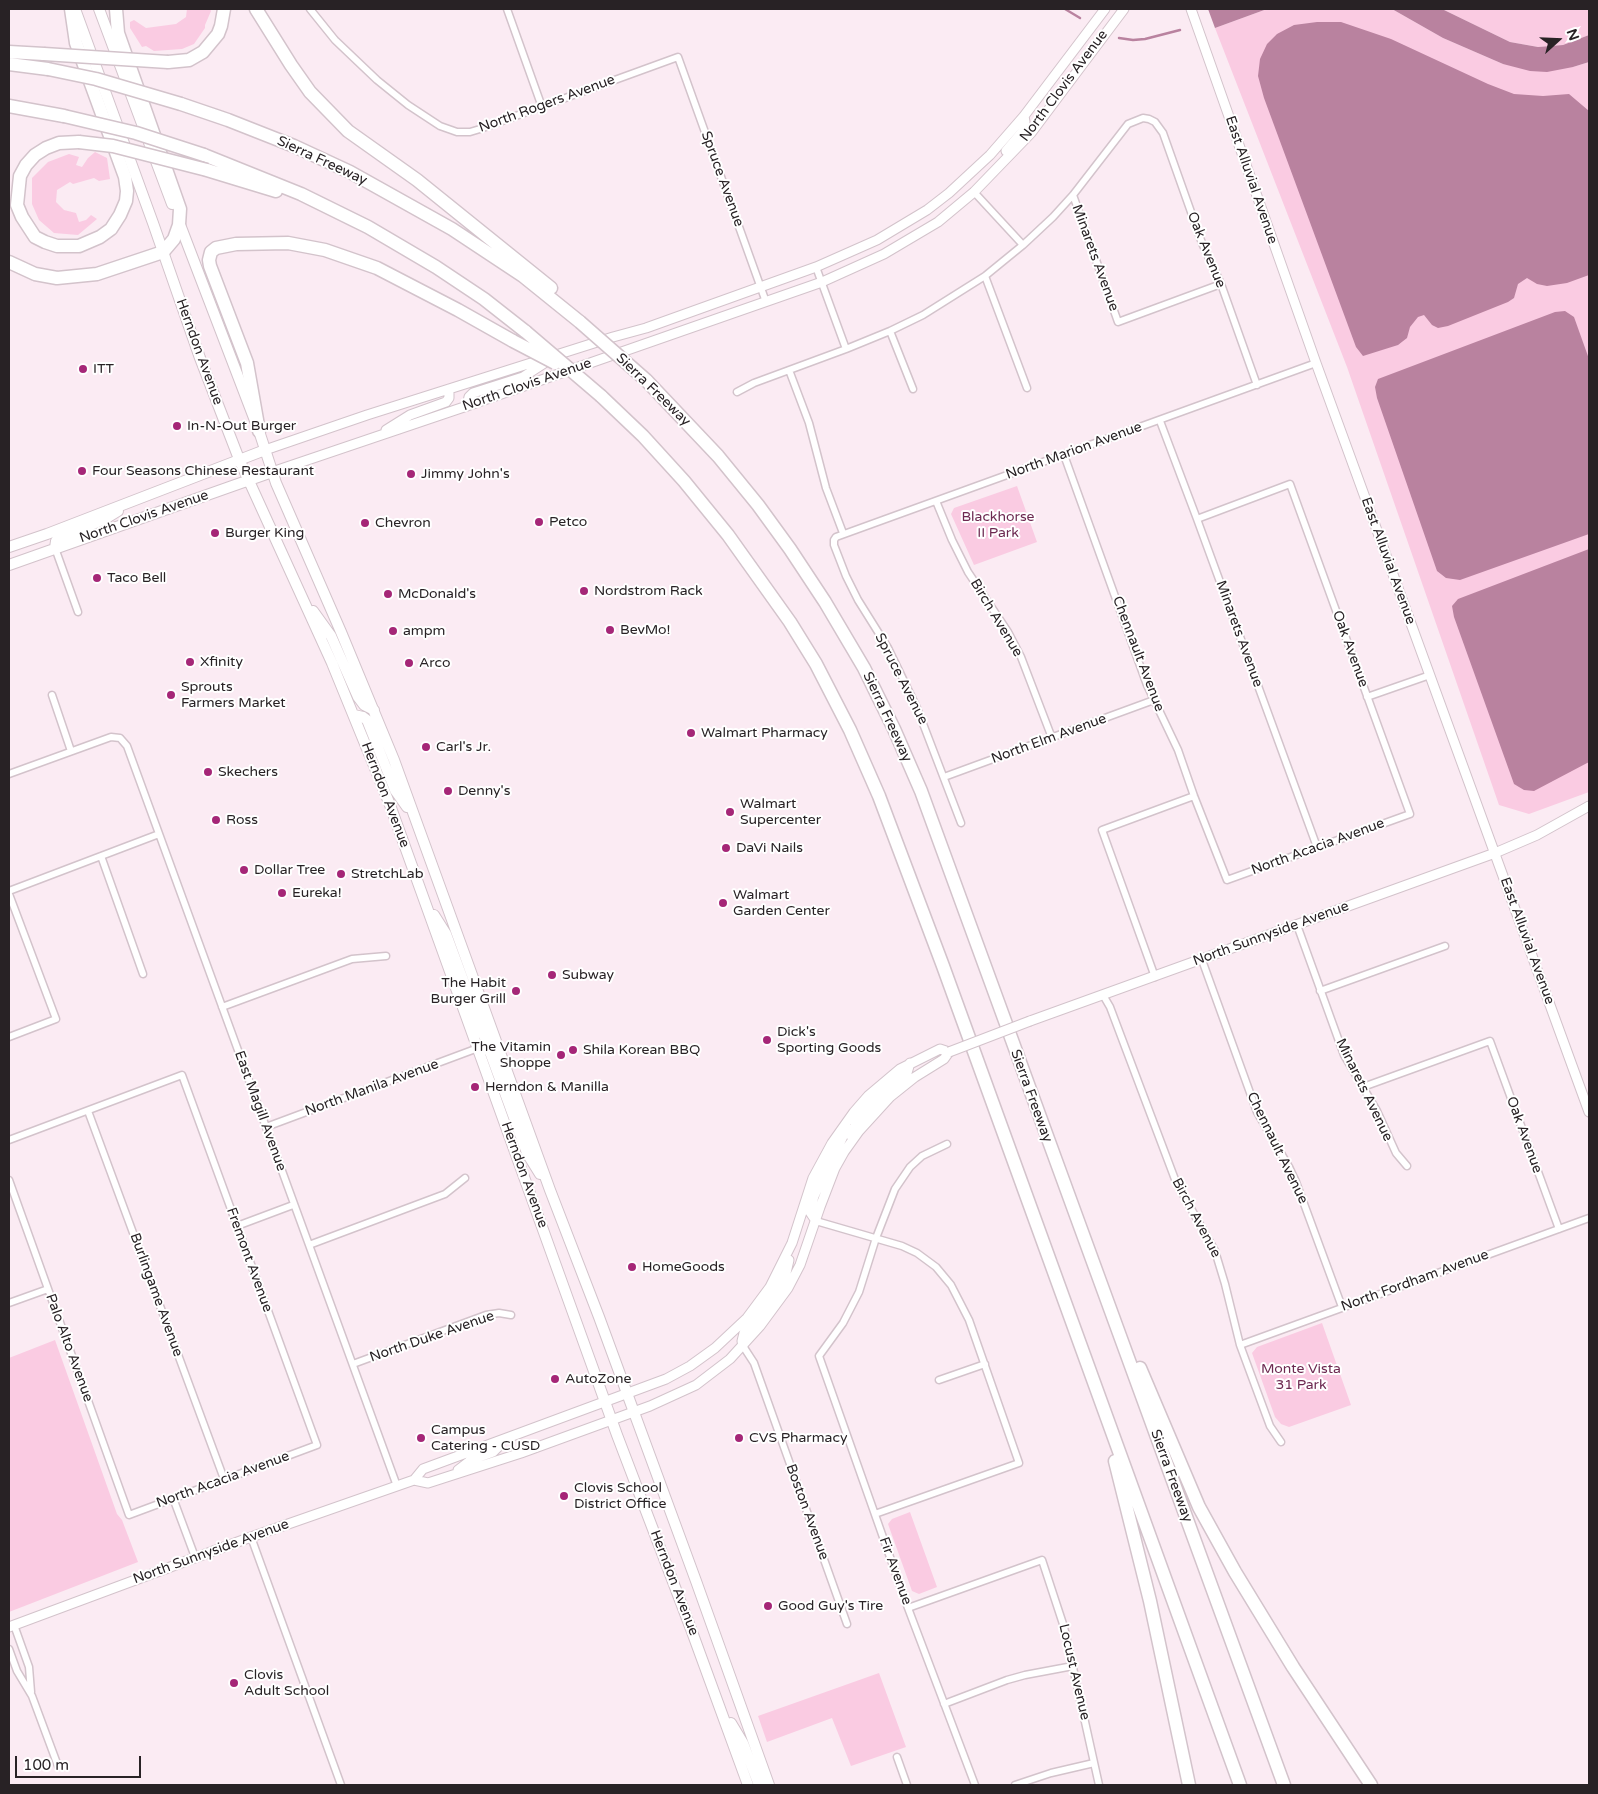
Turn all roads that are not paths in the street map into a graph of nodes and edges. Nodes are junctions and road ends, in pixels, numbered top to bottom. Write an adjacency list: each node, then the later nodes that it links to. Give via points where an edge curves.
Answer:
1 (71, 9): 20 (highway, bridge, via 76,44 125,177 126,200 111,229 100,237 78,246 57,246 36,237 17,205 20,176 35,155 59,143 113,146 207,170)
2 (75, 9): 23 (main road, Herndon Avenue)
3 (100, 9): 21 (main road, Herndon Avenue)
4 (116, 9): 21 (highway, via 118,33 180,208)
5 (224, 9): 12 (highway, bridge, via 218,34 203,52 189,60 168,62)
6 (256, 9): 31 (highway, via 310,92 348,131 424,186 558,293)
7 (310, 9): 16 (street, North Rogers Avenue, via 335,40 376,80 408,105 449,130 470,132)
8 (1105, 9): 17 (main road, North Clovis Avenue)
9 (1124, 9): 18 (main road, North Clovis Avenue, via 1031,133)
10 (1191, 9): 35 (main road, East Alluvial Avenue)
11 (509, 10): 16 (street)
12 (9, 52)
13 (678, 57): 16 (street, North Rogers Avenue); 29 (street, Spruce Avenue)
14 (9, 64): 31 (highway, Sierra Freeway, bridge, via 96,79 181,104 261,133 350,172 452,228 523,276)
15 (9, 106): 20 (highway, bridge, via 136,133 204,155)
16 (542, 107)
17 (1024, 116): 18 (main road, via 1023,131 986,172); 25 (main road, North Clovis Avenue, via 990,155 927,210 877,240)
18 (974, 192): 22 (street); 27 (main road, North Clovis Avenue, via 938,222 911,239)
19 (1073, 195): 22 (street); 28 (street, Minarets Avenue, via 1118,322); 28 (street, Oak Avenue, via 1128,124 1142,118 1155,122 1163,133 1202,243)
20 (334, 210): 37 (highway, bridge, via 436,267 484,299)
21 (179, 224): 23 (highway, via 174,239); 45 (main road, Herndon Avenue)
22 (1023, 245): 26 (street)
23 (163, 252): 24 (highway, via 105,272 77,277 35,274); 49 (main road, Herndon Avenue)
24 (9, 262)
25 (816, 267): 27 (street); 29 (main road, North Clovis Avenue)
26 (985, 276): 32 (street, via 924,315); 39 (street)
27 (822, 282): 30 (main road, North Clovis Avenue); 33 (street)
28 (1221, 284): 38 (street, Oak Avenue)
29 (760, 287): 30 (street, Spruce Avenue); 34 (main road, North Clovis Avenue, via 646,328)
30 (766, 302): 43 (main road, North Clovis Avenue)
31 (580, 322): 118 (highway, Sierra Freeway, bridge, via 646,380 718,456 758,505 825,602 864,668 921,791)
32 (890, 331): 33 (street); 41 (street)
33 (846, 349): 36 (street)
34 (560, 354): 40 (main road, North Clovis Avenue); 43 (main road, via 522,377 473,393)
35 (1316, 363): 38 (street, North Marion Avenue); 62 (main road, East Alluvial Avenue)
36 (789, 370): 42 (street); 55 (street)
37 (577, 375): 45 (highway, bridge, via 377,268 325,250 288,243 236,244 216,248 209,260 247,363); 131 (highway, bridge, via 643,436 728,535 790,622 850,730 879,796 943,966)
38 (1257, 385): 44 (street, North Marion Avenue)
39 (1026, 388)
40 (449, 389): 46 (main road, via 446,402 410,415); 47 (main road, North Clovis Avenue)
41 (913, 389)
42 (737, 392)
43 (467, 406): 46 (main road, North Clovis Avenue)
44 (1160, 420): 48 (street, North Marion Avenue); 54 (street, Minarets Avenue)
45 (259, 431): 47 (main road, Herndon Avenue)
46 (373, 438): 50 (main road, North Clovis Avenue)
47 (265, 450): 49 (main road, North Clovis Avenue); 50 (main road, Herndon Avenue)
48 (1064, 455): 53 (street, North Marion Avenue); 65 (street, Chennault Avenue)
49 (239, 459): 51 (main road, Herndon Avenue); 52 (main road, North Clovis Avenue)
50 (272, 472): 51 (main road, North Clovis Avenue); 66 (main road, Herndon Avenue)
51 (249, 480): 58 (main road, North Clovis Avenue); 60 (main road, Herndon Avenue)
52 (140, 497): 57 (main road, North Clovis Avenue); 58 (main road, via 105,519 60,538)
53 (936, 501): 55 (street, North Marion Avenue); 68 (street, Birch Avenue, via 968,572 1021,657)
54 (1197, 519): 64 (street, Oak Avenue, via 1290,484); 78 (street, Minarets Avenue)
55 (843, 533): 56 (street, North Marion Avenue)
56 (834, 540): 71 (street, Spruce Avenue, via 846,576 888,648 917,708)
57 (9, 547)
58 (55, 548): 59 (main road, North Clovis Avenue); 61 (street)
59 (9, 565)
60 (300, 594): 66 (main road, via 331,636 358,697); 67 (main road, Herndon Avenue)
61 (78, 612)
62 (1430, 675): 64 (street); 79 (main road, East Alluvial Avenue)
63 (52, 695): 69 (street)
64 (1367, 697): 74 (street, Oak Avenue)
65 (1154, 700): 68 (street, North Elm Avenue); 72 (street, Chennault Avenue, via 1178,750)
66 (374, 710): 75 (main road, Herndon Avenue)
67 (354, 715): 75 (main road, via 367,720 395,790); 83 (main road, Herndon Avenue)
68 (1052, 738): 71 (street, North Elm Avenue)
69 (72, 751): 70 (street); 77 (street, East Magill Avenue, via 111,737 120,738 127,746)
70 (9, 774)
71 (944, 777): 76 (street, Spruce Avenue)
72 (1194, 796): 81 (street, Chennault Avenue); 89 (street, via 1102,830)
73 (1589, 806): 79 (main road, North Sunnyside Avenue)
74 (1410, 814): 78 (street, North Acacia Avenue)
75 (416, 820): 94 (main road, Herndon Avenue)
76 (961, 822)
77 (159, 834): 80 (street); 92 (street, East Magill Avenue)
78 (1317, 847): 81 (street, North Acacia Avenue)
79 (1495, 854): 84 (main road, North Sunnyside Avenue); 101 (main road, East Alluvial Avenue)
80 (101, 856): 82 (street); 88 (street)
81 (1227, 880)
82 (9, 892): 93 (street, via 56,1020)
83 (424, 900): 94 (main road, via 446,934 483,1034 488,1042); 95 (main road, Herndon Avenue)
84 (1297, 925): 87 (main road, North Sunnyside Avenue); 90 (street, Minarets Avenue)
85 (1446, 946): 90 (street)
86 (386, 956): 92 (street, via 352,959)
87 (1202, 960): 89 (main road, North Sunnyside Avenue); 121 (street, Chennault Avenue, via 1257,1112 1290,1167)
88 (143, 974)
89 (1155, 977): 91 (main road, North Sunnyside Avenue)
90 (1320, 991): 98 (street, Minarets Avenue, via 1344,1055)
91 (1103, 995): 96 (main road, North Sunnyside Avenue, bridge); 123 (street, Birch Avenue, via 1173,1176 1215,1251)
92 (222, 1007): 102 (street, East Magill Avenue)
93 (9, 1037)
94 (498, 1046): 109 (main road, Herndon Avenue)
95 (478, 1048): 102 (street, North Manila Avenue); 109 (main road, via 486,1048 490,1052 527,1154); 129 (main road, Herndon Avenue)
96 (949, 1052): 97 (main road, North Sunnyside Avenue, via 940,1049); 105 (main road, North Sunnyside Avenue, via 944,1059 890,1097)
97 (910, 1063): 100 (main road, North Sunnyside Avenue, via 883,1082); 105 (main road, via 907,1073 858,1120)
98 (1363, 1087): 106 (street, Minarets Avenue, via 1396,1153); 114 (street, Oak Avenue, via 1490,1041)
99 (88, 1111): 103 (street); 113 (street, Fremont Avenue, via 182,1075); 137 (street, Burlingame Avenue)
100 (854, 1112): 112 (main road, via 814,1196 810,1212); 116 (main road, North Sunnyside Avenue, via 816,1172)
101 (1589, 1112)
102 (266, 1127): 110 (street, East Magill Avenue)
103 (9, 1140)
104 (947, 1144): 115 (street, via 910,1166 895,1189)
105 (844, 1152): 112 (main road, North Sunnyside Avenue)
106 (1407, 1166)
107 (465, 1178): 117 (street, via 445,1194)
108 (9, 1180): 119 (street, Palo Alto Avenue)
109 (550, 1190): 128 (main road, Herndon Avenue)
110 (294, 1205): 113 (street); 117 (street, East Magill Avenue)
111 (1589, 1218): 114 (street, North Fordham Avenue)
112 (816, 1221): 115 (street); 124 (main road, North Sunnyside Avenue, via 788,1288)
113 (237, 1226): 135 (street, Fremont Avenue)
114 (1559, 1229): 121 (street, North Fordham Avenue)
115 (876, 1238): 126 (street, via 917,1253 936,1267 951,1285 969,1320); 141 (street, Fir Avenue, via 864,1279 844,1323 819,1356)
116 (792, 1243): 124 (main road, via 786,1273 773,1296 744,1333); 128 (main road, North Sunnyside Avenue, via 770,1287 726,1339 680,1372)
117 (309, 1245): 125 (street, East Magill Avenue)
118 (1089, 1254): 166 (highway, Sierra Freeway); 167 (highway, via 1199,1507 1288,1659)
119 (48, 1289): 120 (street); 142 (street, Palo Alto Avenue)
120 (9, 1303)
121 (1342, 1307): 123 (street, North Fordham Avenue)
122 (511, 1315): 125 (street, North Duke Avenue, via 486,1315)
123 (1240, 1344): 134 (street, Birch Avenue, via 1270,1426)
124 (743, 1346): 130 (main road, North Sunnyside Avenue, via 722,1367 696,1385); 146 (street, Boston Avenue, via 754,1363)
125 (353, 1364): 139 (street, East Magill Avenue)
126 (985, 1364): 127 (street); 141 (street, via 1019,1462)
127 (939, 1380)
128 (627, 1394): 129 (main road, North Sunnyside Avenue); 130 (main road, Herndon Avenue)
129 (606, 1402): 132 (main road, Herndon Avenue); 133 (main road, North Sunnyside Avenue)
130 (634, 1412): 132 (main road, North Sunnyside Avenue); 159 (main road, Herndon Avenue)
131 (1106, 1419): 164 (highway, via 1150,1601); 165 (highway)
132 (612, 1420): 136 (main road, North Sunnyside Avenue); 151 (main road, Herndon Avenue)
133 (499, 1442): 136 (main road, via 493,1452 472,1460); 138 (main road, North Sunnyside Avenue, via 423,1469)
134 (1282, 1442)
135 (317, 1445): 137 (street, North Acacia Avenue)
136 (454, 1474): 138 (main road, North Sunnyside Avenue, via 428,1483)
137 (224, 1479): 140 (street, North Acacia Avenue)
138 (414, 1480): 139 (main road, North Sunnyside Avenue)
139 (397, 1486): 143 (main road, North Sunnyside Avenue)
140 (173, 1498): 142 (street, North Acacia Avenue); 144 (street)
141 (875, 1514): 145 (street, Fir Avenue)
142 (129, 1515)
143 (251, 1536): 144 (main road, North Sunnyside Avenue); 156 (street)
144 (195, 1557): 147 (main road, North Sunnyside Avenue)
145 (908, 1608): 149 (street, Locust Avenue, via 1042,1560 1064,1627); 152 (street, Fir Avenue)
146 (847, 1624)
147 (11, 1626): 150 (street, via 29,1667)
148 (9, 1649): 150 (street)
149 (1072, 1666): 152 (street, via 1007,1680); 154 (street, Locust Avenue)
150 (32, 1696): 155 (street)
151 (719, 1703): 157 (main road, Herndon Avenue); 158 (main road, via 743,1743)
152 (944, 1704): 161 (street, Fir Avenue)
153 (897, 1758): 160 (street)
154 (1094, 1763): 162 (street); 163 (street, Locust Avenue)
155 (58, 1766)
156 (341, 1785)
157 (748, 1785)
158 (758, 1785)
159 (769, 1785)
160 (907, 1785)
161 (976, 1785)
162 (1015, 1785)
163 (1099, 1785)
164 (1189, 1785)
165 (1240, 1785)
166 (1284, 1785)
167 (1371, 1785)

